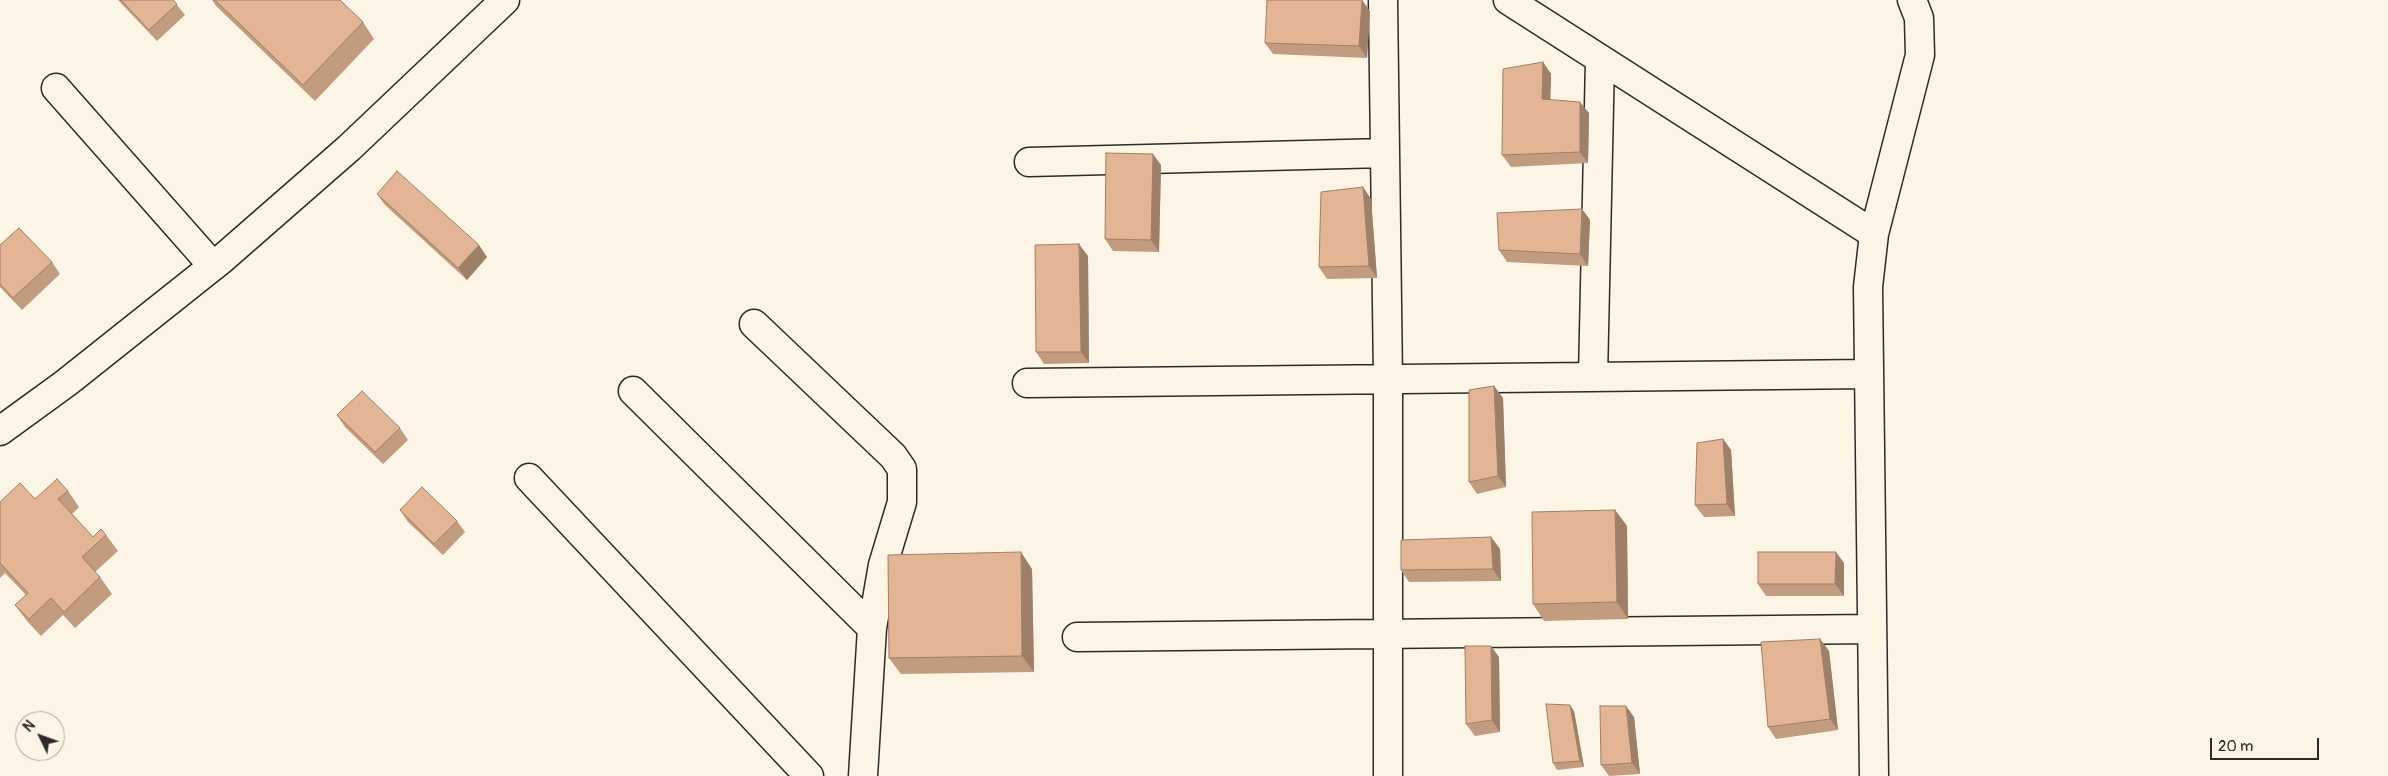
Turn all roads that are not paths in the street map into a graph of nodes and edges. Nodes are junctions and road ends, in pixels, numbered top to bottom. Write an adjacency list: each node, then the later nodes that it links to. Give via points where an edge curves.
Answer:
1 (505, 0): 10 (street, via 349,148)
2 (1383, 0): 7 (street)
3 (1508, 0): 5 (street)
4 (1912, 0): 9 (street, via 1918,18 1920,55)
5 (1600, 60): 9 (street); 13 (street)
6 (56, 88): 10 (street)
7 (1385, 153): 8 (street); 14 (street)
8 (1029, 162)
9 (1874, 234): 12 (street, via 1868,287)
10 (213, 266): 17 (street)
11 (754, 324): 19 (street, via 893,456 902,470 902,502 883,565)
12 (1868, 374): 13 (street); 20 (street)
13 (1593, 377): 14 (street)
14 (1388, 379): 15 (street); 21 (street)
15 (1028, 383)
16 (633, 391): 19 (street)
17 (0, 431)
18 (528, 478): 23 (street)
19 (872, 628): 24 (street)
20 (1872, 628): 21 (street); 26 (street)
21 (1388, 634): 22 (street); 25 (street)
22 (1077, 637)
23 (809, 776)
24 (863, 776)
25 (1388, 776)
26 (1874, 776)

